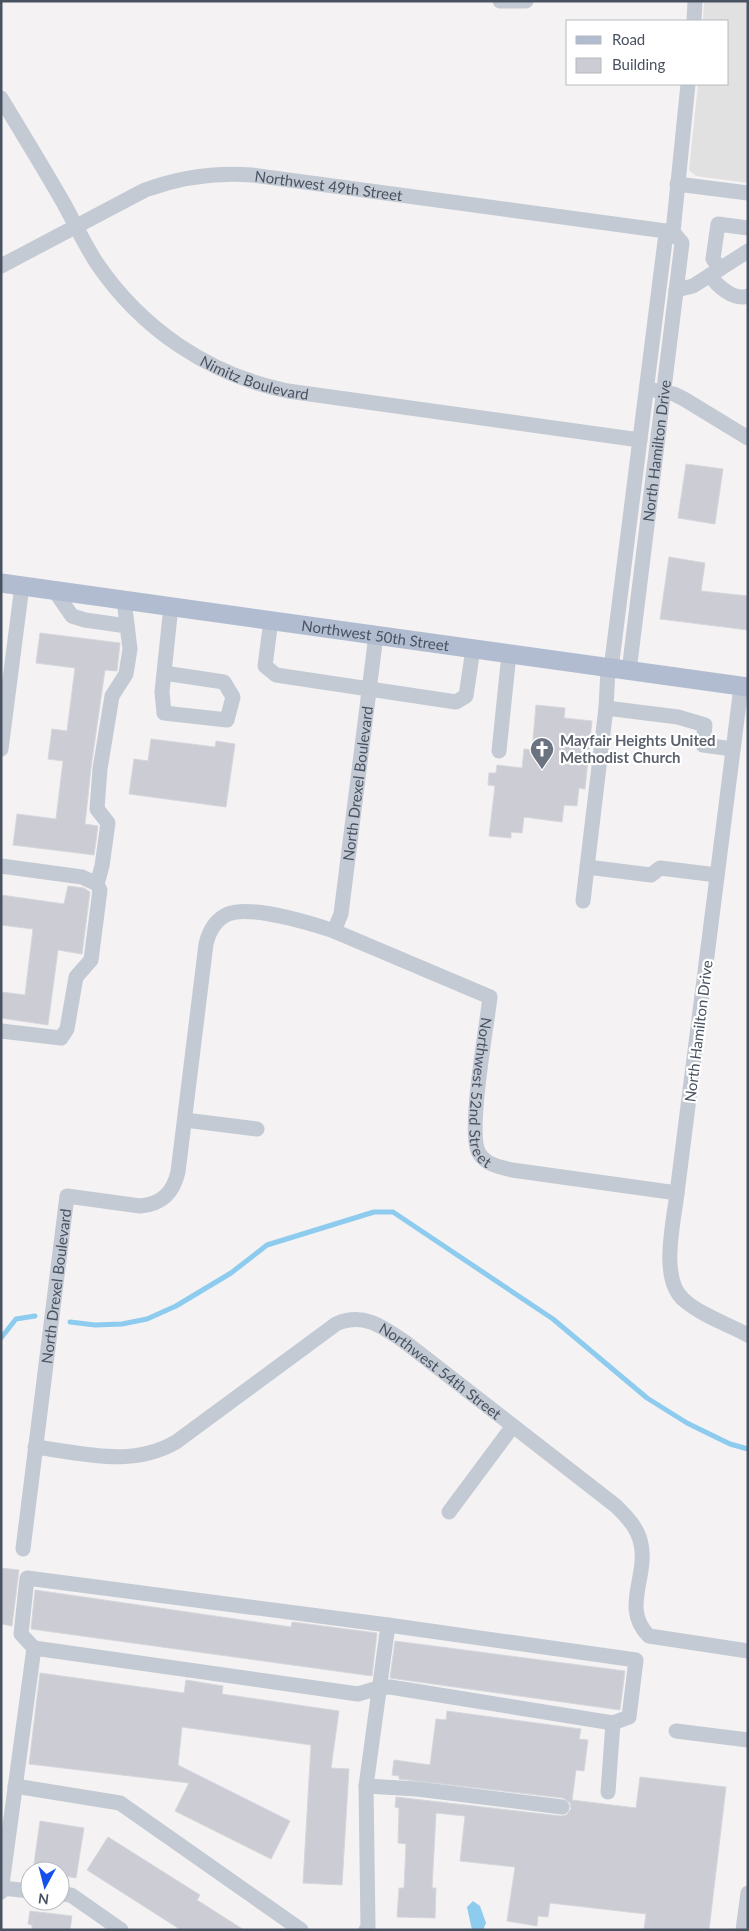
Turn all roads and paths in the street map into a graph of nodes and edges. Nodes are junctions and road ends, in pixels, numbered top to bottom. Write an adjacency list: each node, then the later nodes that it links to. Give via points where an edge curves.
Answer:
1 (500, 1): 2 (street)
2 (526, 1)
3 (695, 1): 4 (street)
4 (694, 20)
5 (688, 85): 7 (street, North Hamilton Drive)
6 (1, 98): 9 (street, Nimitz Boulevard)
7 (677, 184): 8 (street); 11 (street, North Hamilton Drive)
8 (748, 192)
9 (75, 226): 11 (street, Northwest 49th Street, via 129,197 167,182 227,173); 13 (street, Northwest 49th Street); 20 (street, Nimitz Boulevard, via 108,278 150,324 201,360 241,379 315,395)
10 (748, 228): 14 (street, via 718,224 713,259)
11 (673, 232): 15 (street, North Hamilton Drive, via 682,244); 17 (street, North Hamilton Drive, via 665,241)
12 (748, 252): 14 (street)
13 (1, 266)
14 (715, 272): 15 (street, via 687,289); 16 (street, via 721,289)
15 (676, 290): 18 (street, North Hamilton Drive)
16 (748, 296)
17 (646, 390): 18 (street); 20 (street, North Hamilton Drive)
18 (663, 392): 19 (street, via 684,399); 32 (street, North Hamilton Drive)
19 (748, 438)
20 (640, 440): 32 (street, North Hamilton Drive)
21 (1, 583): 22 (main road, Northwest 50th Street)
22 (22, 586): 23 (main road, Northwest 50th Street); 29 (street)
23 (54, 590): 24 (main road, Northwest 50th Street); 27 (street, via 72,616)
24 (124, 600): 25 (main road, Northwest 50th Street); 27 (street)
25 (171, 606): 26 (main road, Northwest 50th Street); 33 (street)
26 (271, 620): 28 (main road, Northwest 50th Street); 35 (street, via 265,666 276,676)
27 (127, 626): 43 (street, via 130,640 126,674 112,696 100,770 97,808 108,823)
28 (376, 634): 30 (main road, Northwest 50th Street); 35 (street, North Drexel Boulevard)
29 (8, 637): 37 (street)
30 (473, 649): 31 (main road, Northwest 50th Street); 35 (street, via 466,696 456,702)
31 (509, 654): 32 (main road, Northwest 50th Street); 39 (street)
32 (616, 670): 34 (main road, Northwest 50th Street); 36 (street)
33 (164, 673): 33 (street, via 164,713 227,720 233,696 224,682)
34 (744, 687): 38 (street, North Hamilton Drive)
35 (367, 690): 46 (street, North Drexel Boulevard, via 341,914)
36 (606, 708): 38 (street, via 678,717 705,726 703,745); 41 (street)
37 (1, 748)
38 (733, 749): 42 (street, North Hamilton Drive)
39 (499, 751)
40 (1, 866): 43 (street, via 82,877)
41 (587, 867): 42 (street, via 651,875 660,868); 44 (street)
42 (717, 874): 50 (street, North Hamilton Drive)
43 (97, 884): 47 (street, via 100,890 91,960 76,977 67,1029 61,1038)
44 (583, 901)
45 (218, 921): 46 (street, Northwest 52nd Street, via 228,914 242,912 286,918); 48 (street, North Drexel Boulevard, via 206,944)
46 (334, 931): 50 (street, Northwest 52nd Street, via 490,997 474,1131 479,1153 486,1161 512,1170)
47 (1, 1031)
48 (185, 1120): 49 (street); 53 (street, North Drexel Boulevard, via 175,1182 162,1200 140,1206 67,1196)
49 (257, 1129)
50 (677, 1193): 51 (street, North Hamilton Drive, via 670,1251 674,1288 683,1300)
51 (748, 1335)
52 (513, 1426): 53 (street, Northwest 54th Street, via 384,1327 359,1318 336,1324 162,1450 149,1455 114,1457); 54 (street); 58 (street, Northwest 54th Street, via 629,1519 641,1544 642,1557 636,1617 649,1636)
53 (35, 1447): 55 (street, North Drexel Boulevard)
54 (449, 1512)
55 (23, 1549)
56 (388, 1625): 57 (street, via 27,1578 21,1634); 59 (street); 60 (street, via 636,1660 630,1717)
57 (34, 1648): 59 (street, via 358,1694); 63 (street)
58 (748, 1651)
59 (378, 1688): 60 (street, via 390,1687); 64 (street)
60 (613, 1723): 65 (street)
61 (676, 1731): 62 (street)
62 (748, 1740)
63 (15, 1786): 67 (street); 73 (street, via 120,1803)
64 (366, 1786): 66 (street, via 417,1789); 74 (street)
65 (608, 1792)
66 (562, 1808)
67 (2, 1888): 68 (street); 69 (street)
68 (20, 1890)
69 (1, 1892)
70 (748, 1893): 75 (street)
71 (70, 1895): 72 (street)
72 (121, 1930)
73 (301, 1930)
74 (366, 1930)
75 (744, 1930)

